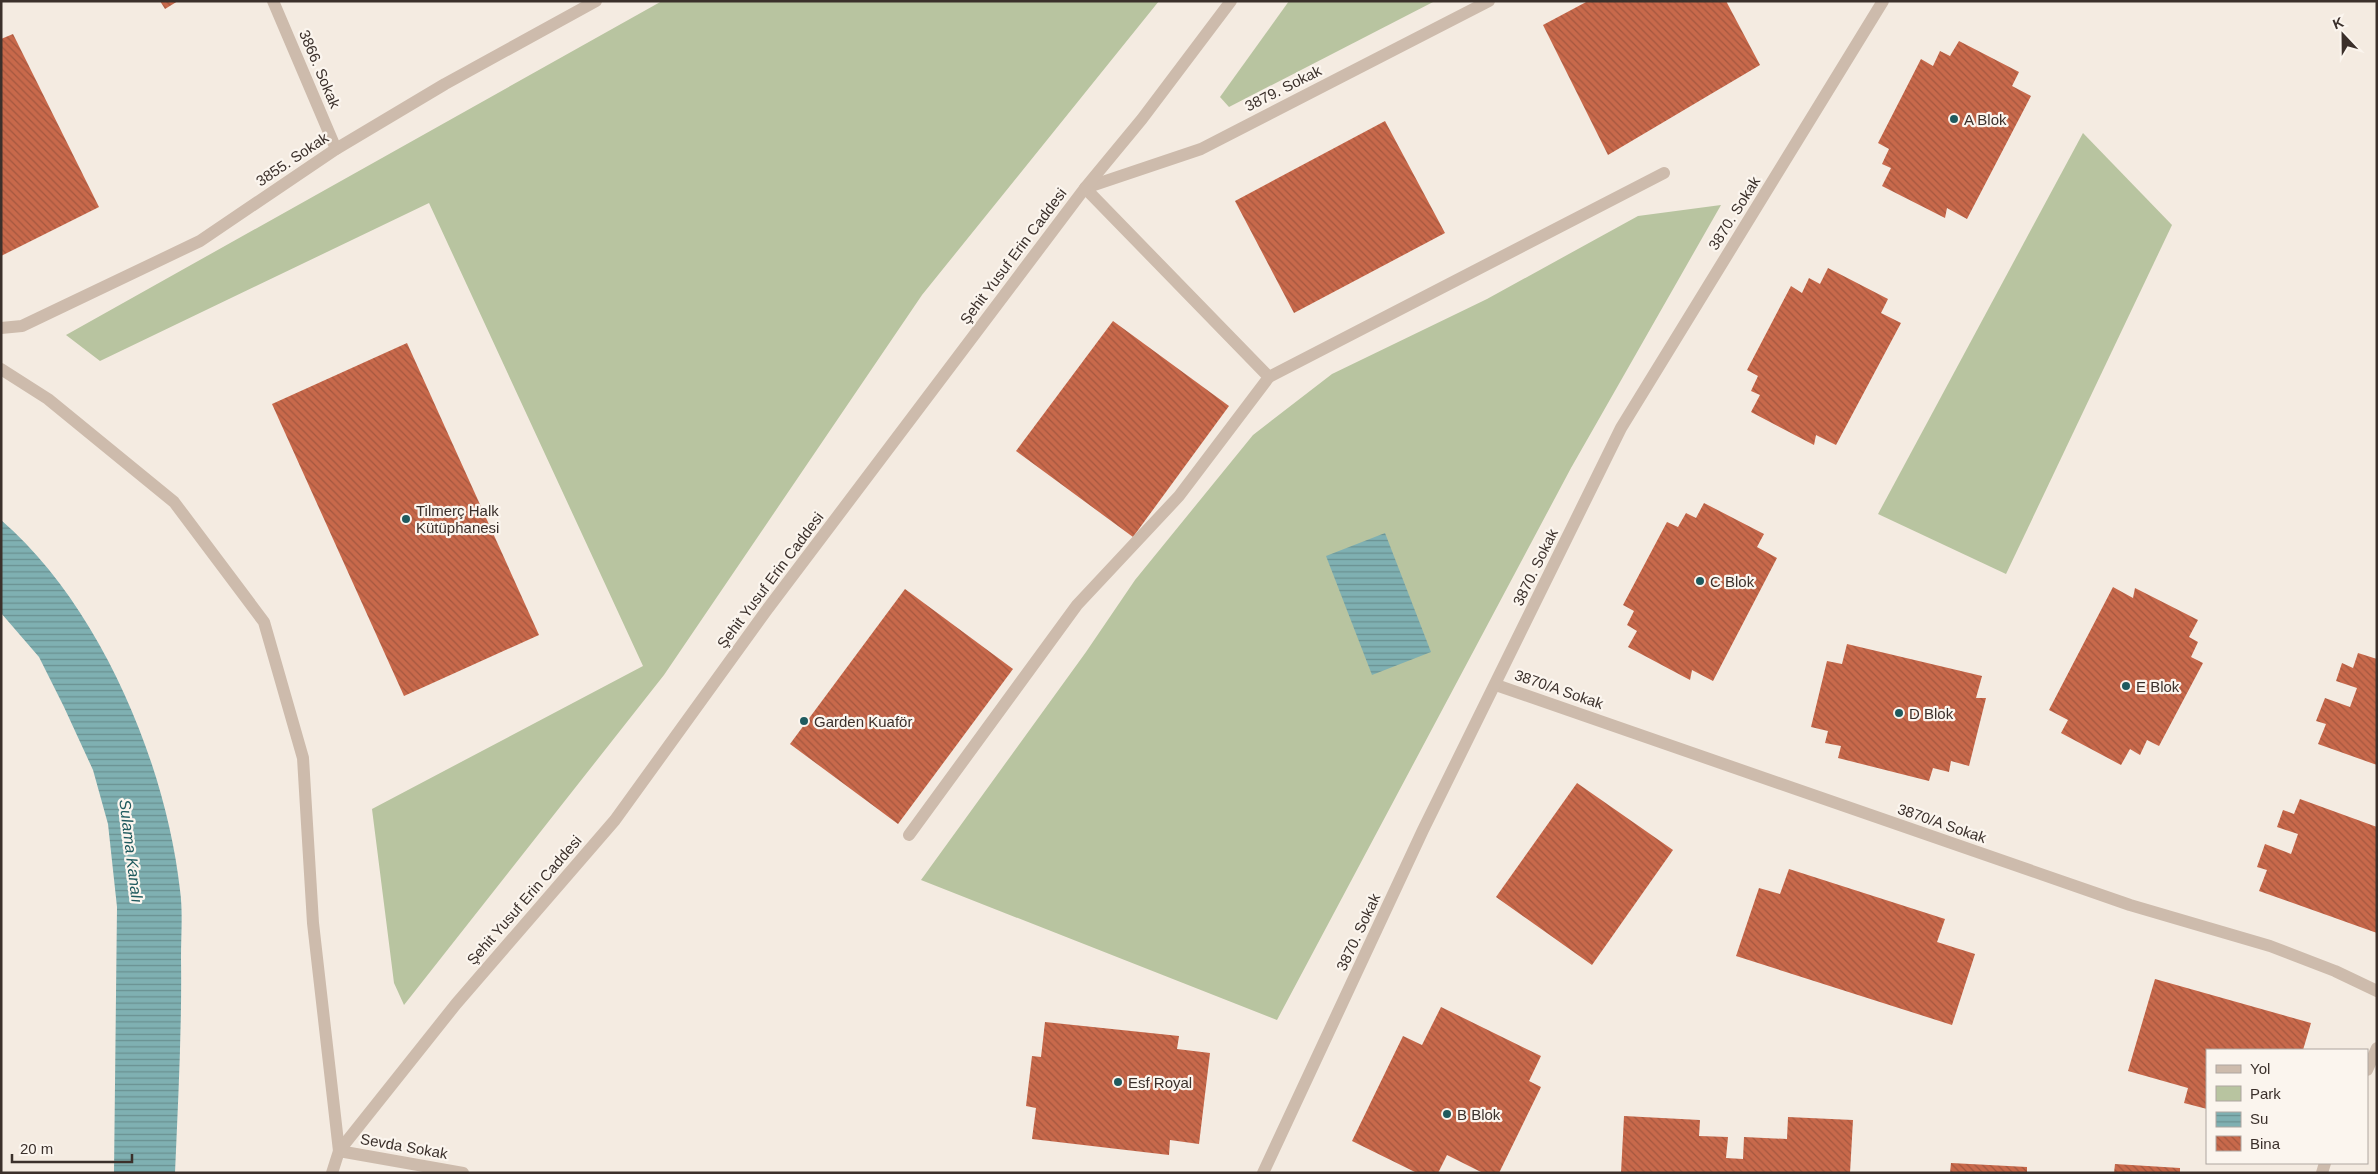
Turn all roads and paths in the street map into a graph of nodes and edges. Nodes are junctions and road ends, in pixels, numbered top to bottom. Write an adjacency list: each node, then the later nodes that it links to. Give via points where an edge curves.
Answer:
1 (273, 1): 6 (street, 3866. Sokak)
2 (596, 1): 6 (street, 3855. Sokak)
3 (1231, 1): 8 (street, Şehit Yusuf Erin Caddesi)
4 (1488, 1): 8 (street, 3879. Sokak, via 1201,149)
5 (1883, 1): 12 (street, 3870. Sokak, via 1620,428)
6 (336, 148): 9 (street, 3855. Sokak, via 200,241 22,326)
7 (1664, 173): 11 (street)
8 (1085, 188): 11 (street); 17 (street, Şehit Yusuf Erin Caddesi, via 766,611 615,820 456,1004)
9 (1, 328)
10 (1, 369): 17 (street, via 48,400 174,502 264,622 303,758 313,923)
11 (1269, 377): 13 (street, via 1179,496 1076,605)
12 (1496, 684): 14 (street, 3870/A Sokak, via 2130,905 2270,946); 20 (street, 3870. Sokak, via 1423,830)
13 (909, 835)
14 (2377, 991)
15 (2377, 1048): 16 (street)
16 (2368, 1068)
17 (339, 1151): 18 (street, Şehit Yusuf Erin Caddesi); 19 (street, Sevda Sokak)
18 (332, 1173)
19 (463, 1173)
20 (1263, 1173)

